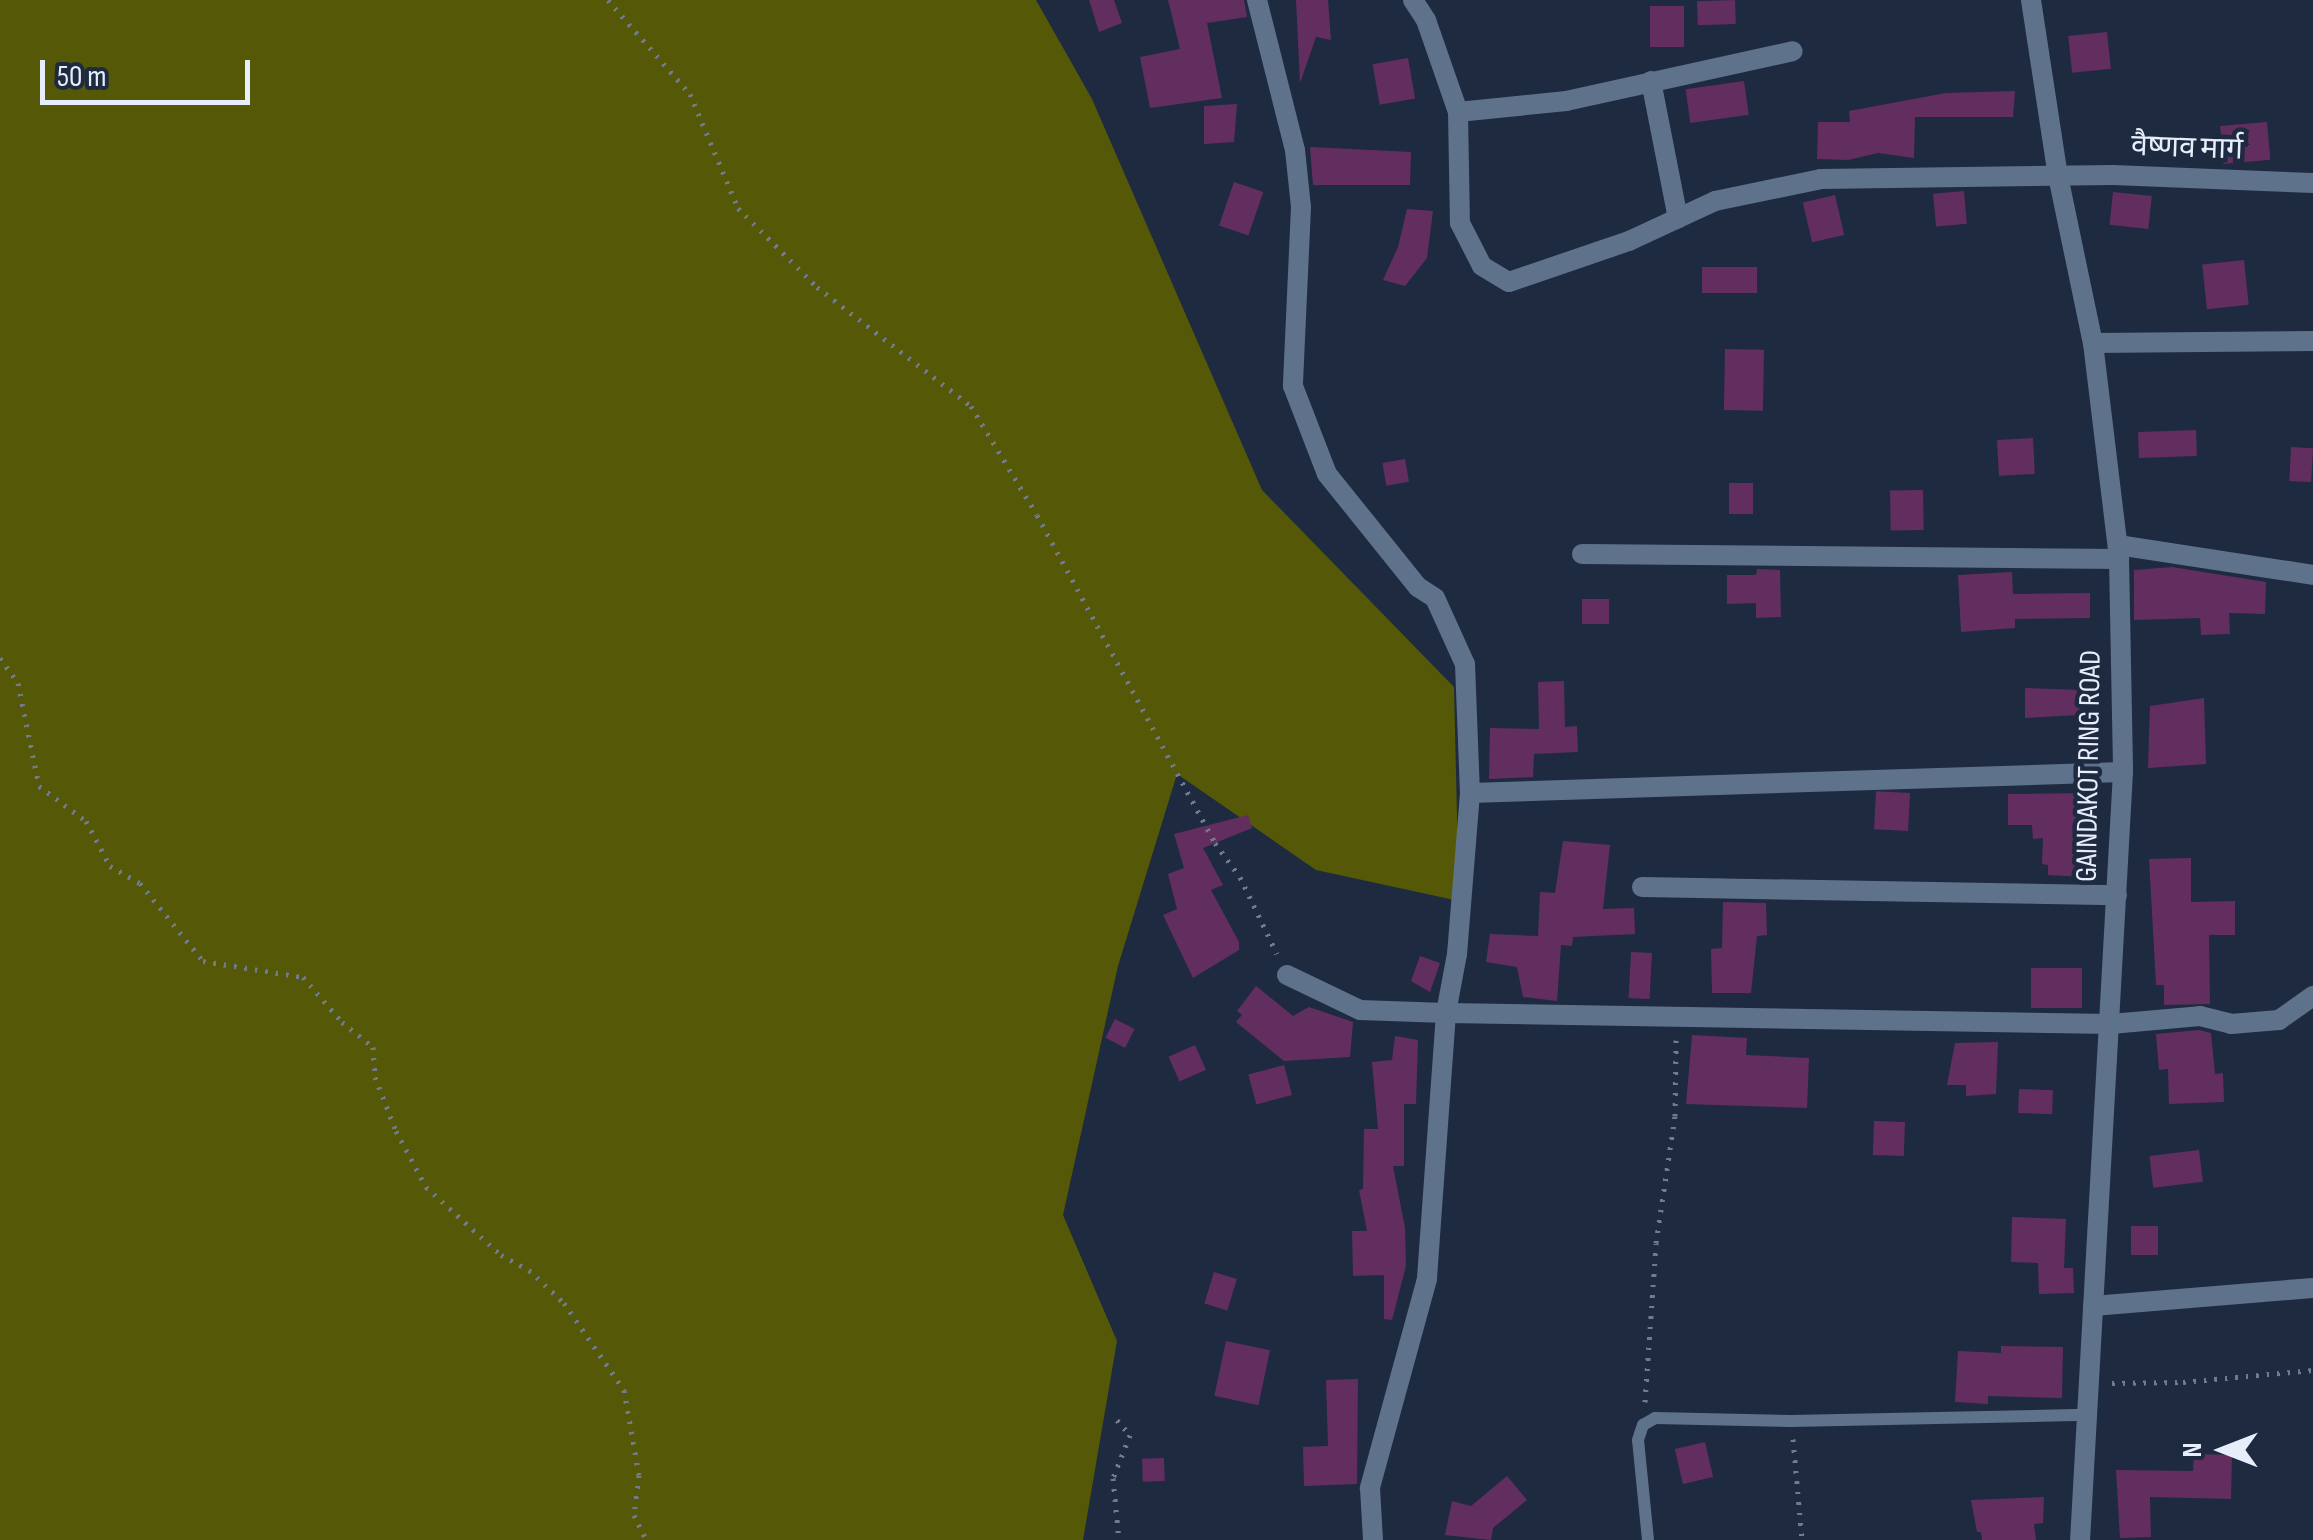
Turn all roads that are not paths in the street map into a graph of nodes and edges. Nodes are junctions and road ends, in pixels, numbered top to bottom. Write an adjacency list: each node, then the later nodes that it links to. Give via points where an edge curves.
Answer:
1 (1257, 0): 16 (street, via 1295,150 1301,207 1293,386 1327,474 1418,587 1435,598 1466,664)
2 (1413, 0): 6 (street)
3 (2030, 0): 7 (street, GAINDAKOT RING ROAD)
4 (1793, 51): 5 (street)
5 (1652, 82): 6 (street, via 1566,101); 9 (street)
6 (1458, 112): 9 (street, वैष्णव मार्ग, via 1460,223 1482,266 1509,282)
7 (2058, 176): 8 (street, वैष्णव मार्ग); 9 (street, वैष्णव मार्ग, via 1821,179 1715,201); 11 (street, GAINDAKOT RING ROAD)
8 (2313, 183)
9 (1678, 218)
10 (2313, 341): 11 (street)
11 (2093, 343): 12 (street, GAINDAKOT RING ROAD)
12 (2118, 552): 13 (street); 14 (street); 15 (street, GAINDAKOT RING ROAD)
13 (1582, 554)
14 (2313, 575)
15 (2123, 772): 16 (street); 18 (street, GAINDAKOT RING ROAD)
16 (1470, 792): 21 (street)
17 (1642, 888): 18 (street)
18 (2117, 895): 22 (street, GAINDAKOT RING ROAD)
19 (1287, 975): 21 (street, via 1360,1010)
20 (2313, 996): 22 (street, via 2280,1020 2230,1024 2200,1016)
21 (1446, 1013): 22 (street); 26 (street, via 1427,1279 1370,1488)
22 (2112, 1024): 24 (street, GAINDAKOT RING ROAD)
23 (2313, 1288): 24 (street)
24 (2093, 1306): 25 (street, GAINDAKOT RING ROAD)
25 (2086, 1415): 27 (lane, via 1655,1418 1643,1425 1638,1440); 28 (street, GAINDAKOT RING ROAD)
26 (1373, 1540)
27 (1648, 1540)
28 (2080, 1540)

